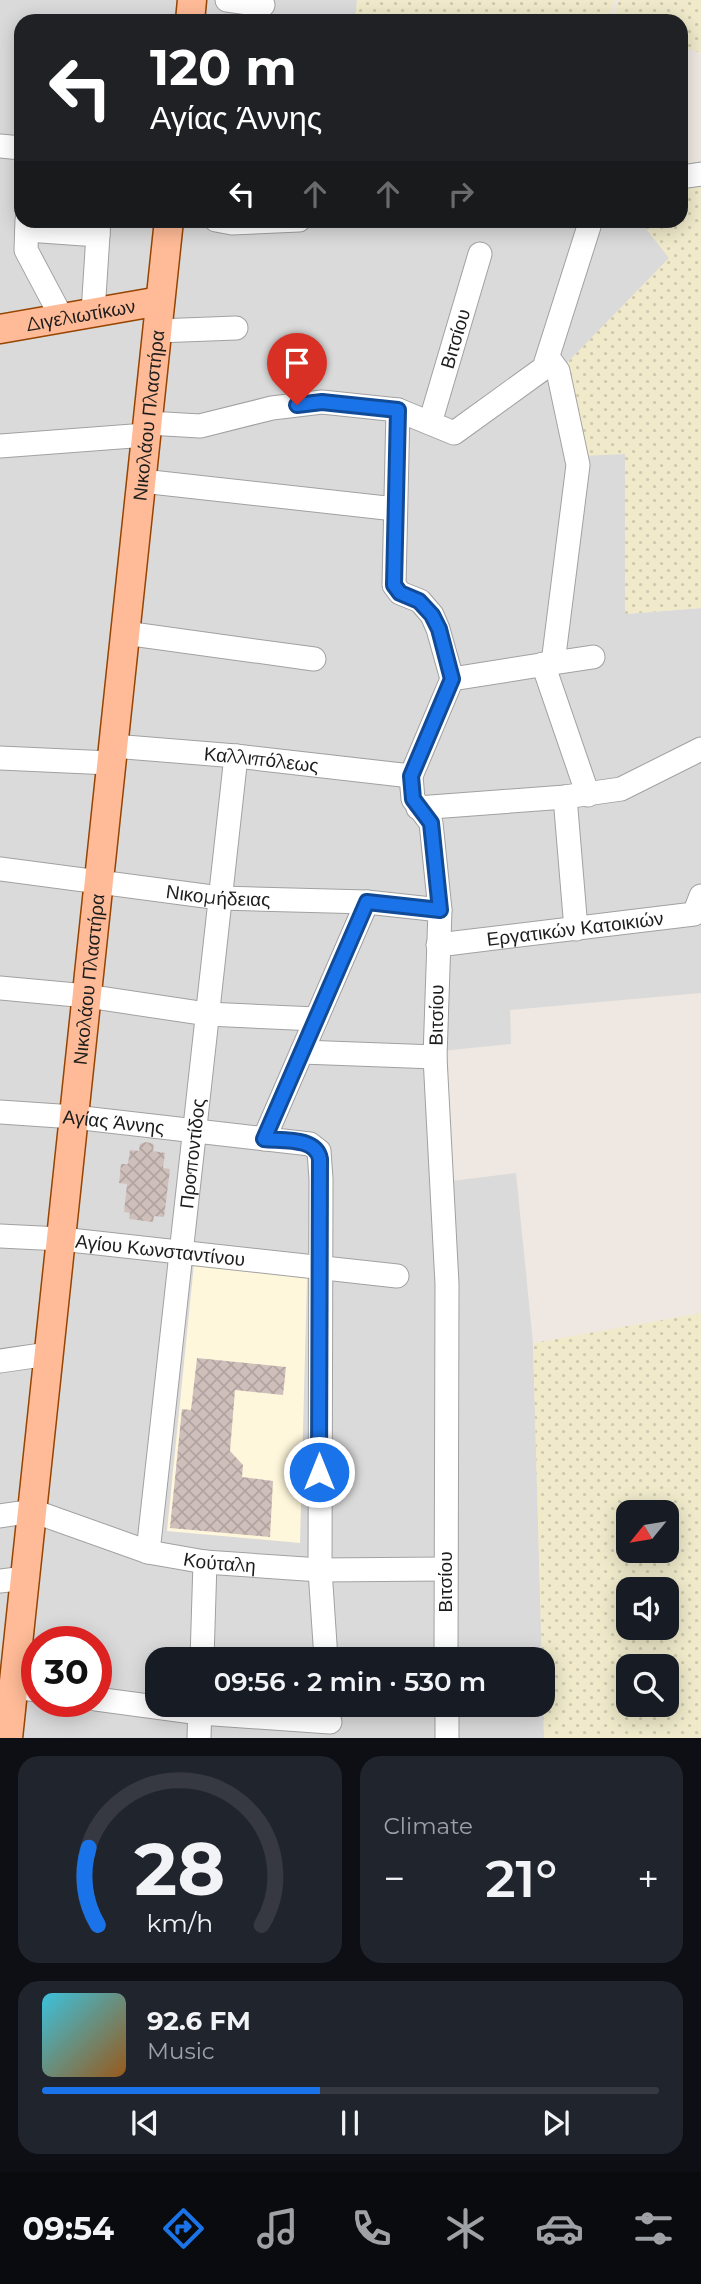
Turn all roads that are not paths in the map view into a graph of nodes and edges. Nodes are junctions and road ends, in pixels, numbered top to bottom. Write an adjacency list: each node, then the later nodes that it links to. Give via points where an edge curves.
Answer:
1 (227, 0): 2 (street)
2 (264, 5)
3 (27, 228): 10 (street, via 26,250)
4 (99, 228): 9 (street)
5 (168, 228): 8 (main road, Νικολάου Πλαστήρα)
6 (587, 228): 14 (street)
7 (480, 254): 16 (street, Βιτσίου)
8 (160, 301): 9 (main road, Διγελιωτίκων); 13 (main road, Νικολάου Πλαστήρα)
9 (93, 312): 10 (main road, Διγελιωτίκων)
10 (62, 318): 12 (main road, Διγελιωτίκων)
11 (236, 328): 13 (street)
12 (0, 329)
13 (157, 331): 17 (main road, Νικολάου Πλαστήρα)
14 (549, 359): 16 (street, via 544,368 454,433); 24 (street, via 558,371 578,465)
15 (398, 410): 16 (street); 17 (street, via 322,402 272,408 200,426); 20 (street)
16 (430, 423)
17 (147, 429): 18 (street); 19 (main road, Νικολάου Πλαστήρα)
18 (0, 446)
19 (142, 481): 20 (street); 21 (main road, Νικολάου Πλαστήρα)
20 (395, 509): 25 (street, via 394,585 432,615)
21 (125, 633): 23 (street); 27 (main road, Νικολάου Πλαστήρα)
22 (593, 657): 24 (street)
23 (314, 659)
24 (548, 664): 25 (street); 31 (street)
25 (452, 679): 30 (street)
26 (701, 749): 31 (street, via 621,789)
27 (112, 754): 28 (street, Καλλιπόλεως); 29 (street, Καλλιπόλεως); 35 (main road, Νικολάου Πλαστήρα)
28 (236, 756): 30 (street, Καλλιπόλεως); 37 (street, Προποντίδος)
29 (0, 758)
30 (411, 776): 33 (street, Βιτσίου)
31 (588, 795): 32 (street)
32 (565, 797): 33 (street); 40 (street)
33 (418, 808): 39 (street, Βιτσίου, via 431,823)
34 (0, 869): 35 (street, Νικομήδειας)
35 (99, 881): 37 (street, Νικομήδειας); 43 (main road, Νικολάου Πλαστήρα)
36 (701, 896): 40 (street, Εργατικών Κατοικιών, via 694,914)
37 (220, 898): 38 (street, Νικομήδειας); 44 (street, Προποντίδος)
38 (367, 902): 39 (street, Νικομήδειας); 45 (street)
39 (440, 910): 41 (street, Βιτσίου)
40 (576, 929): 41 (street, Εργατικών Κατοικιών)
41 (438, 945): 47 (street, Βιτσίου)
42 (0, 988): 43 (street)
43 (87, 996): 44 (street); 49 (main road, Νικολάου Πλαστήρα)
44 (206, 1014): 45 (street); 50 (street, Προποντίδος)
45 (316, 1019): 46 (street)
46 (302, 1052): 47 (street); 51 (street)
47 (435, 1058): 63 (street, Βιτσίου, via 447,1284)
48 (0, 1112): 49 (street, Αγίας Άννης)
49 (74, 1117): 50 (street, Αγίας Άννης); 53 (main road, Νικολάου Πλαστήρα)
50 (195, 1131): 51 (street, Αγίας Άννης); 54 (street, Προποντίδος)
51 (264, 1139): 55 (street, Αγίας Άννης, via 310,1144 319,1151)
52 (0, 1236): 53 (street, Αγίου Κωνσταντίνου)
53 (61, 1239): 54 (street, Αγίου Κωνσταντίνου); 57 (main road, Νικολάου Πλαστήρα)
54 (181, 1252): 55 (street, Αγίου Κωνσταντίνου); 61 (street, Προποντίδος)
55 (320, 1268): 56 (street, Αγίου Κωνσταντίνου); 64 (street)
56 (397, 1276)
57 (48, 1354): 58 (street); 59 (main road, Νικολάου Πλαστήρα)
58 (0, 1361)
59 (33, 1511): 60 (street, Κούταλη); 61 (street, Κούταλη); 65 (main road, Νικολάου Πλαστήρα)
60 (0, 1517)
61 (148, 1552): 62 (street, Κούταλη)
62 (205, 1562): 64 (street, Κούταλη); 66 (street)
63 (445, 1569): 64 (street, Κούταλη); 68 (street, Βιτσίου)
64 (320, 1570): 67 (street)
65 (13, 1579): 69 (main road, Νικολάου Πλαστήρα)
66 (202, 1647)
67 (325, 1647)
68 (446, 1647)
69 (21, 1652)
70 (21, 1701): 77 (main road, Νικολάου Πλαστήρα)
71 (112, 1701): 72 (street)
72 (145, 1704)
73 (200, 1717): 78 (street)
74 (287, 1717): 76 (street)
75 (447, 1717): 79 (street)
76 (330, 1721)
77 (8, 1738)
78 (199, 1738)
79 (447, 1738)

